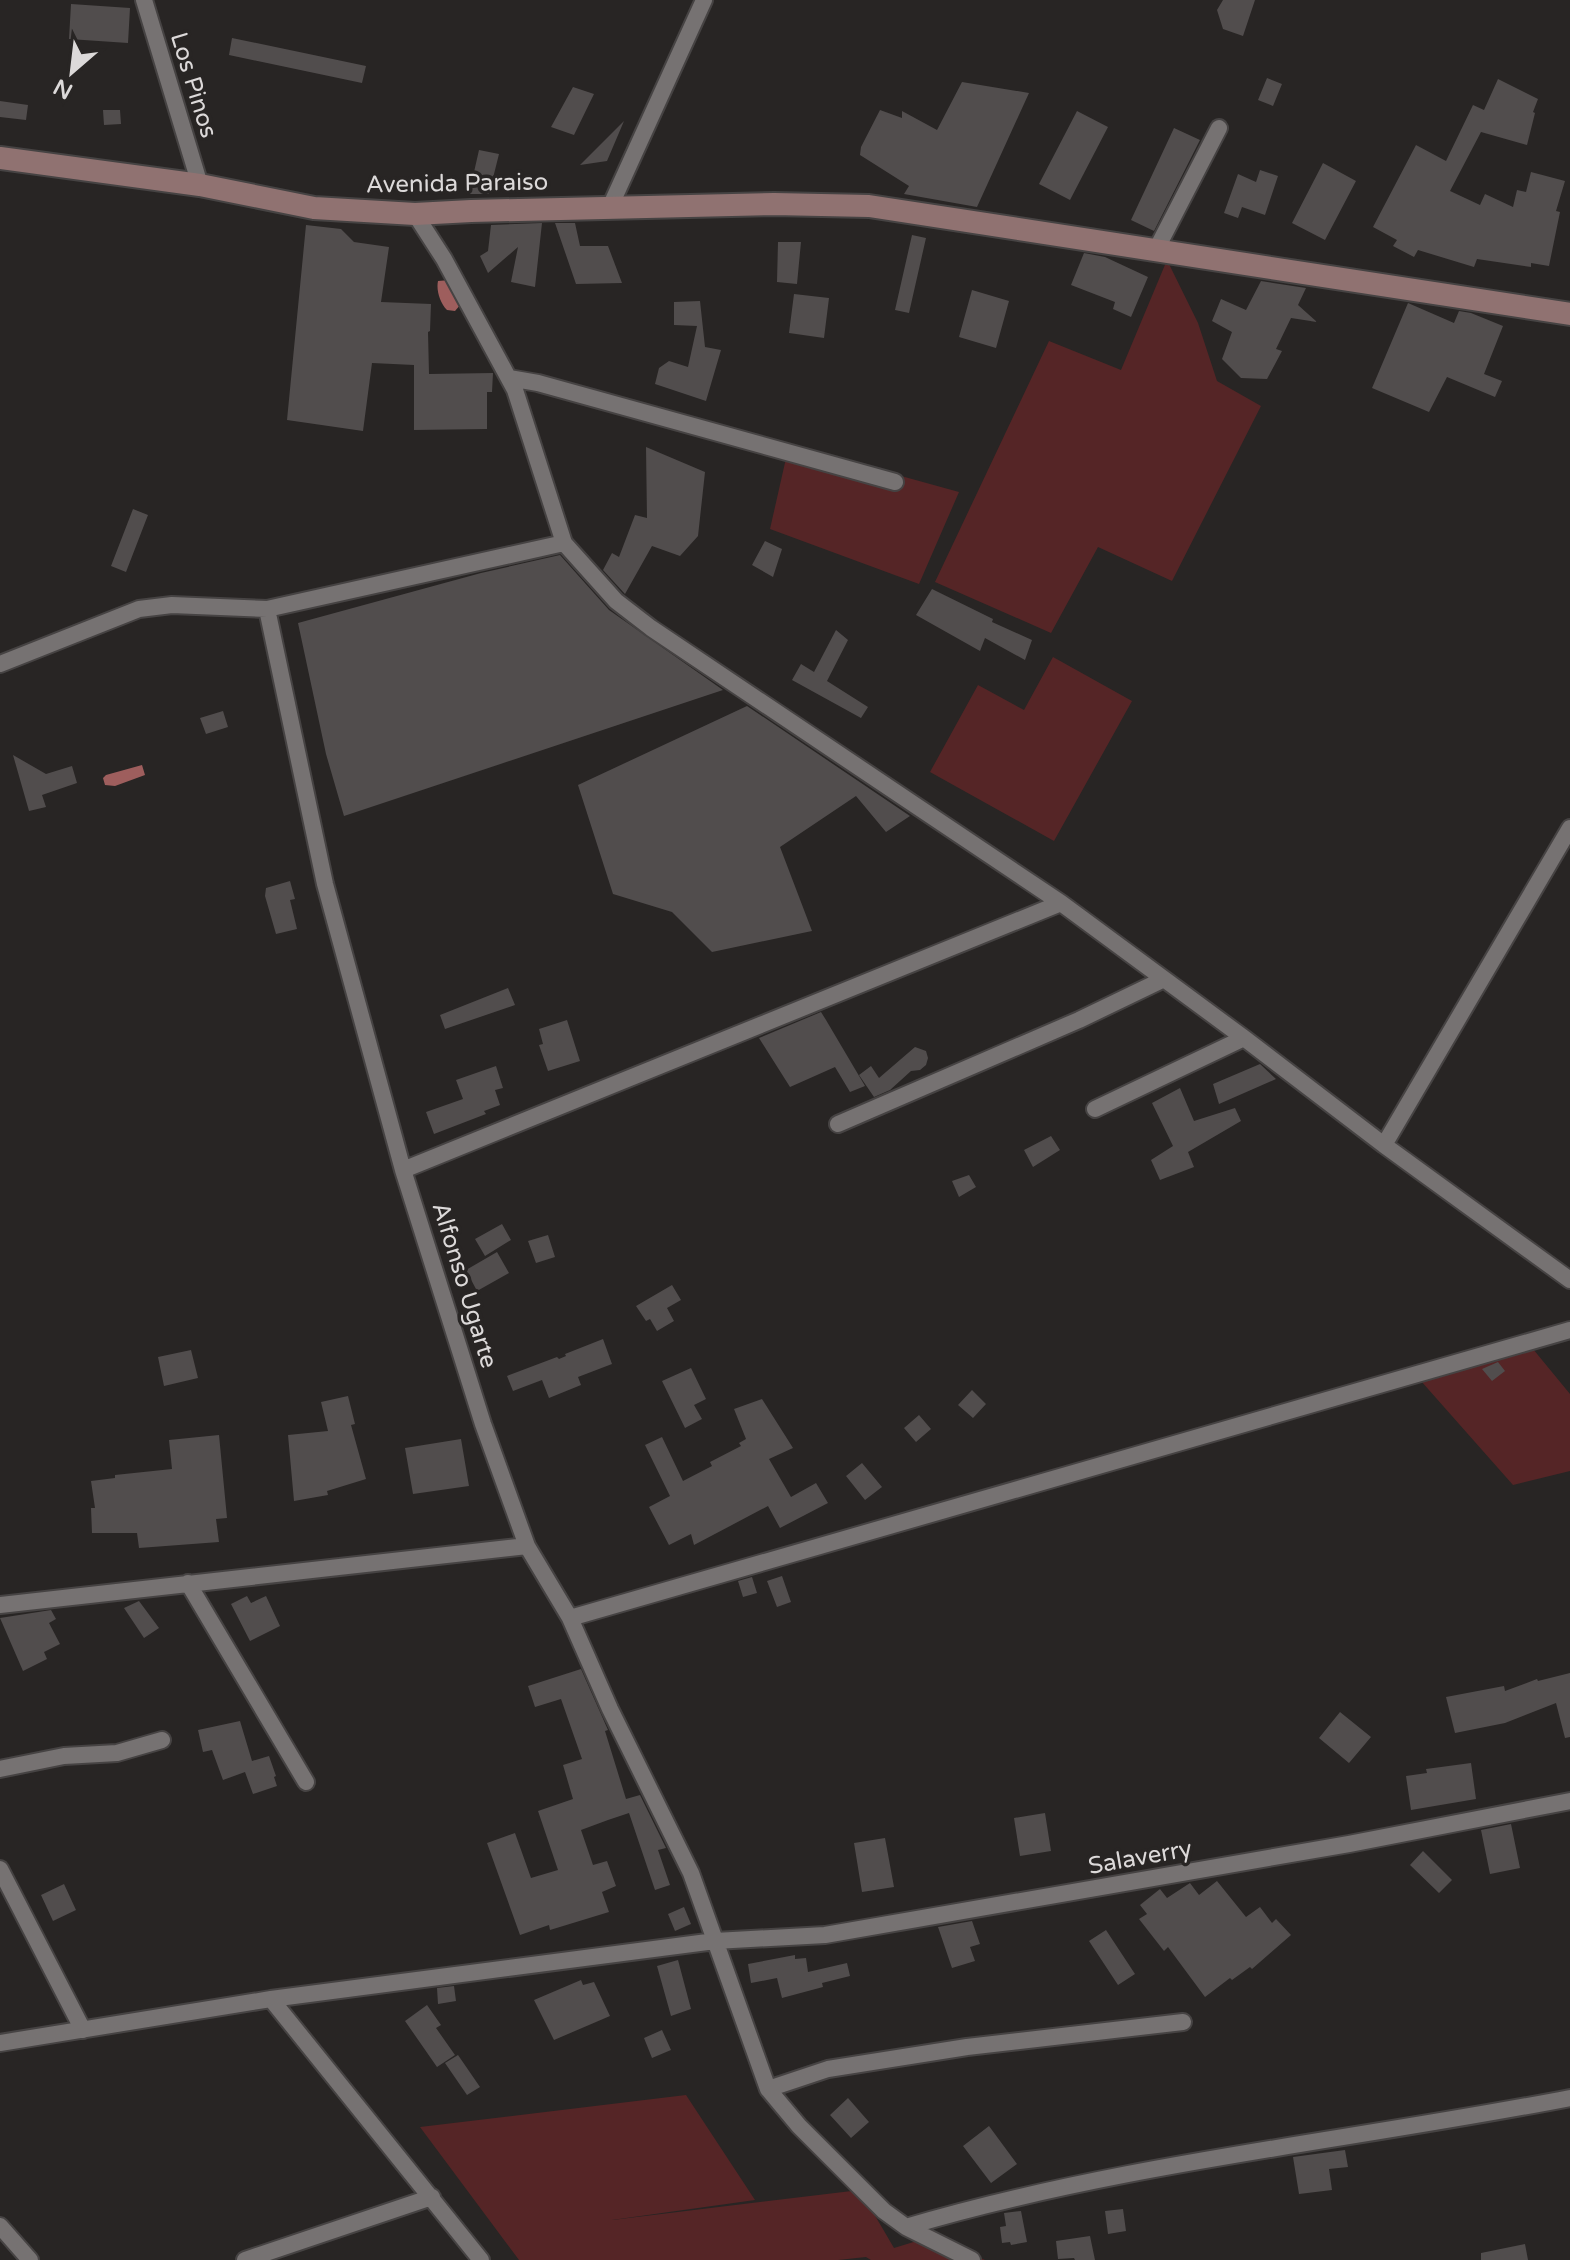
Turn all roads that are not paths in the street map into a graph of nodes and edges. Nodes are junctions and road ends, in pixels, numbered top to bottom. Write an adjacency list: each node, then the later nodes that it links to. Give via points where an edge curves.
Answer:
1 (144, 0): 5 (street, Los Pinos)
2 (704, 0): 6 (street)
3 (1219, 128): 8 (street)
4 (0, 158): 5 (main road, Avenida Paraiso)
5 (200, 185): 7 (main road, Avenida Paraiso, via 314,208)
6 (610, 207): 7 (main road, Avenida Paraiso); 8 (main road, Avenida Paraiso, via 869,206)
7 (415, 214): 10 (street)
8 (1157, 248): 9 (main road, Avenida Paraiso)
9 (1570, 314)
10 (509, 378): 11 (street); 12 (street)
11 (895, 482)
12 (564, 543): 13 (street); 16 (street, via 616,601 651,628)
13 (267, 609): 14 (street, via 139,609); 22 (street, Alfonso Ugarte, via 325,884)
14 (0, 664)
15 (1570, 828): 21 (street)
16 (1061, 903): 17 (street); 22 (street)
17 (1162, 980): 18 (street); 20 (street)
18 (1244, 1038): 19 (street); 21 (street)
19 (1095, 1109)
20 (838, 1124)
21 (1384, 1145): 23 (street)
22 (403, 1170): 25 (street, Alfonso Ugarte)
23 (1570, 1280)
24 (1570, 1330): 28 (street)
25 (527, 1546): 26 (street); 28 (street, Alfonso Ugarte)
26 (188, 1583): 27 (street); 31 (street)
27 (0, 1605)
28 (570, 1618): 34 (street, Alfonso Ugarte, via 691,1873)
29 (162, 1740): 30 (street, via 117,1753 64,1756)
30 (0, 1769)
31 (306, 1782)
32 (1570, 1801): 34 (street, Salaverry, via 825,1935)
33 (0, 1869): 37 (street)
34 (715, 1941): 35 (street, Salaverry); 39 (street, Alfonso Ugarte)
35 (271, 1999): 37 (street, Salaverry); 41 (street)
36 (1183, 2022): 39 (street, via 828,2069)
37 (83, 2030): 38 (street, Salaverry)
38 (0, 2043)
39 (768, 2089): 43 (street, Alfonso Ugarte, via 884,2211)
40 (1570, 2098): 43 (street, via 991,2202)
41 (432, 2197): 45 (street); 46 (street)
42 (0, 2226): 44 (street)
43 (906, 2227): 47 (street, Alfonso Ugarte)
44 (30, 2260)
45 (245, 2260)
46 (481, 2260)
47 (972, 2260)

